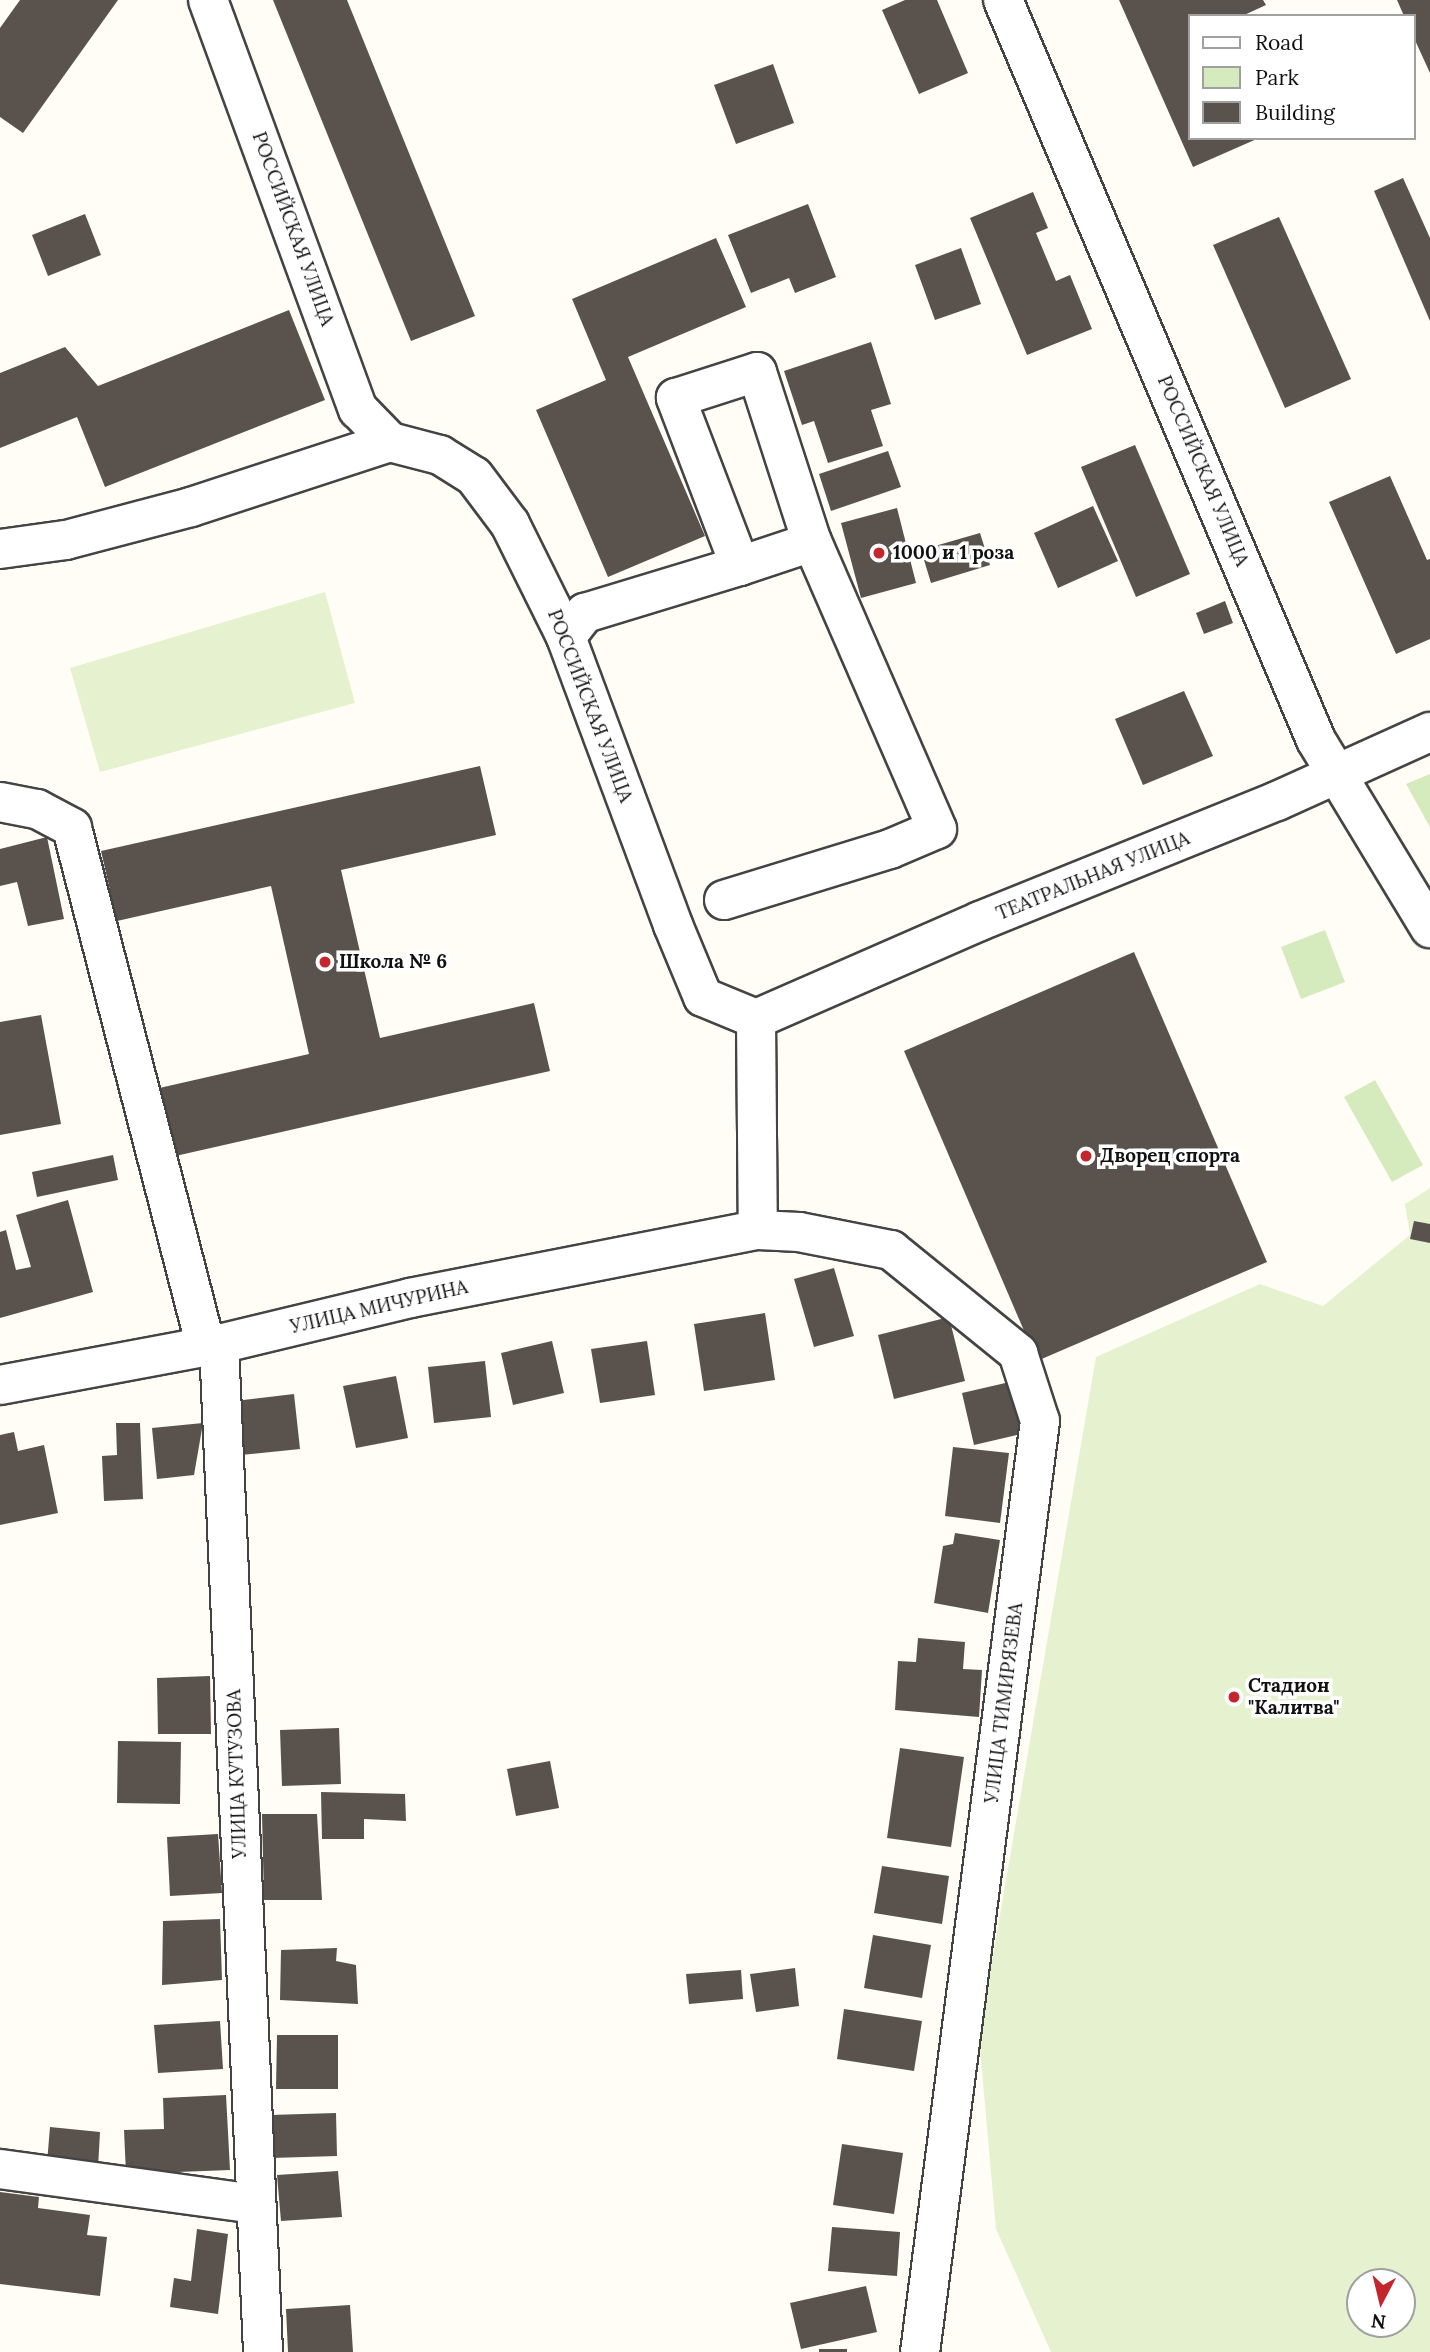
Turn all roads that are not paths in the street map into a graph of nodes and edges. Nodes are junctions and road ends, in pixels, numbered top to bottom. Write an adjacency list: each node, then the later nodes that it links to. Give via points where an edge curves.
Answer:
1 (208, 0): 3 (street, РОССИЙСКАЯ УЛИЦА, via 358,409)
2 (1004, 0): 9 (street, РОССИЙСКАЯ УЛИЦА, via 1316,740)
3 (390, 442): 5 (street, via 191,507 66,540); 7 (street, РОССИЙСКАЯ УЛИЦА, via 440,455 474,476 510,524)
4 (812, 542): 6 (street); 6 (street, via 757,372 676,398); 11 (street, via 937,829 890,849)
5 (0, 549)
6 (740, 566): 7 (street, via 585,613)
7 (566, 637): 13 (street, РОССИЙСКАЯ УЛИЦА, via 703,996)
8 (1430, 732): 9 (street, ТЕАТРАЛЬНАЯ УЛИЦА)
9 (1335, 774): 12 (street, РОССИЙСКАЯ УЛИЦА); 13 (street, ТЕАТРАЛЬНАЯ УЛИЦА)
10 (0, 802): 15 (street, УЛИЦА КУТУЗОВА, via 37,809 72,828)
11 (724, 900)
12 (1430, 928)
13 (756, 1019): 14 (street)
14 (758, 1230): 15 (street, УЛИЦА МИЧУРИНА, via 410,1298); 20 (street, УЛИЦА ТИМИРЯЗЕВА, via 799,1232 891,1250 1018,1353 1040,1421)
15 (213, 1345): 16 (street, УЛИЦА МИЧУРИНА); 18 (street, УЛИЦА КУТУЗОВА)
16 (0, 1385)
17 (0, 2169): 18 (street)
18 (255, 2204): 19 (street, УЛИЦА КУТУЗОВА)
19 (263, 2352)
20 (920, 2352)

